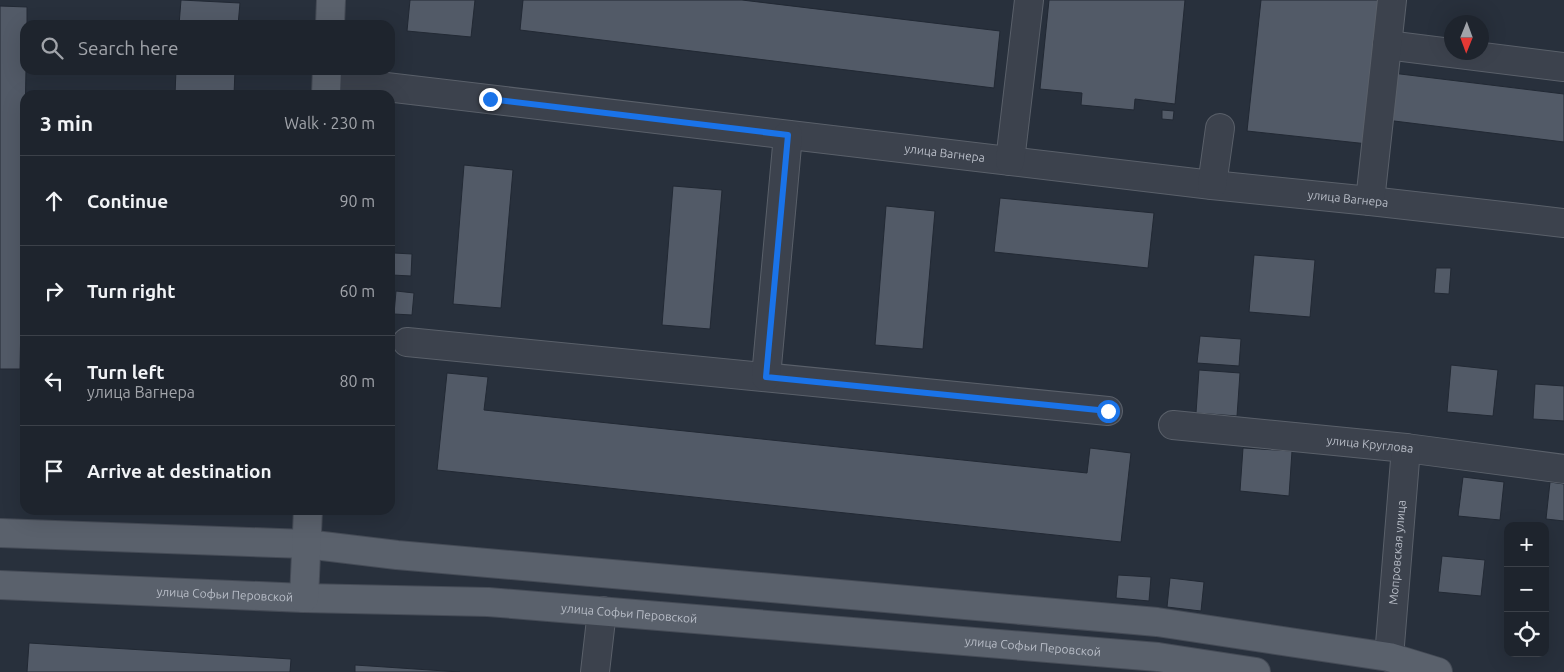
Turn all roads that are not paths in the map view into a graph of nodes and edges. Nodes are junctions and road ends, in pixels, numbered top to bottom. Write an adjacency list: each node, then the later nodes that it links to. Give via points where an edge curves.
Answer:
1 (331, 0): 4 (main road)
2 (1029, 0): 10 (street)
3 (1392, 0): 5 (street)
4 (330, 20)
5 (1387, 45): 6 (street); 12 (street)
6 (1564, 67)
7 (327, 82): 9 (street, улица Вагнера)
8 (1220, 128): 11 (street)
9 (788, 135): 10 (street, улица Вагнера); 15 (street)
10 (1010, 161): 11 (street, улица Вагнера)
11 (1212, 185): 12 (street, улица Вагнера)
12 (1370, 201): 13 (street, улица Вагнера)
13 (1564, 223)
14 (406, 342): 15 (street)
15 (766, 377): 16 (street)
16 (1108, 411)
17 (1174, 425): 18 (street, улица Круглова)
18 (1406, 448): 19 (street, улица Круглова); 26 (street, Мопровская улица)
19 (1564, 469)
20 (308, 515): 22 (main road)
21 (0, 533): 22 (main road)
22 (306, 544): 24 (main road); 26 (main road, via 397,555 1157,622)
23 (0, 585): 24 (main road, улица Софьи Перовской)
24 (304, 598): 25 (main road, улица Софьи Перовской, via 488,602)
25 (602, 612): 27 (street); 28 (main road, улица Софьи Перовской, via 1158,657)
26 (1389, 657): 29 (main road)
27 (595, 672)
28 (1256, 672)
29 (1438, 672)

